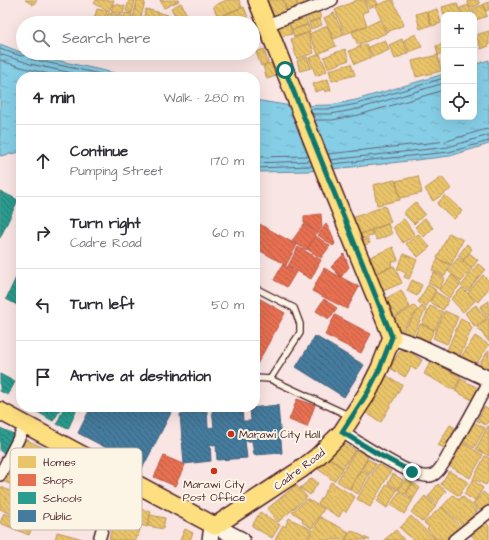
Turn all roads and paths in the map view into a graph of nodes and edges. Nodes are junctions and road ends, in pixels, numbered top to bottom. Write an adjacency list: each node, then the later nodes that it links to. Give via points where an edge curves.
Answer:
1 (257, 0): 3 (main road)
2 (332, 0): 3 (street)
3 (267, 25): 5 (main road)
4 (260, 291): 7 (lane, via 294,308 300,324 300,333)
5 (392, 337): 8 (main road, via 416,345); 10 (main road, Cadre Road, via 380,368)
6 (260, 378): 7 (lane)
7 (270, 378): 10 (lane)
8 (489, 381): 12 (street, via 444,463 431,476 412,472)
9 (0, 411): 11 (main road)
10 (352, 417): 12 (main road, Cadre Road)
11 (26, 424): 13 (street); 14 (main road)
12 (342, 432): 20 (main road, Cadre Road, via 317,457)
13 (14, 448)
14 (70, 448)
15 (10, 455): 16 (street)
16 (0, 475)
17 (142, 489): 20 (main road)
18 (489, 512): 23 (street)
19 (102, 530): 21 (street)
20 (212, 533): 22 (main road)
21 (99, 540)
22 (242, 540)
23 (454, 540)

